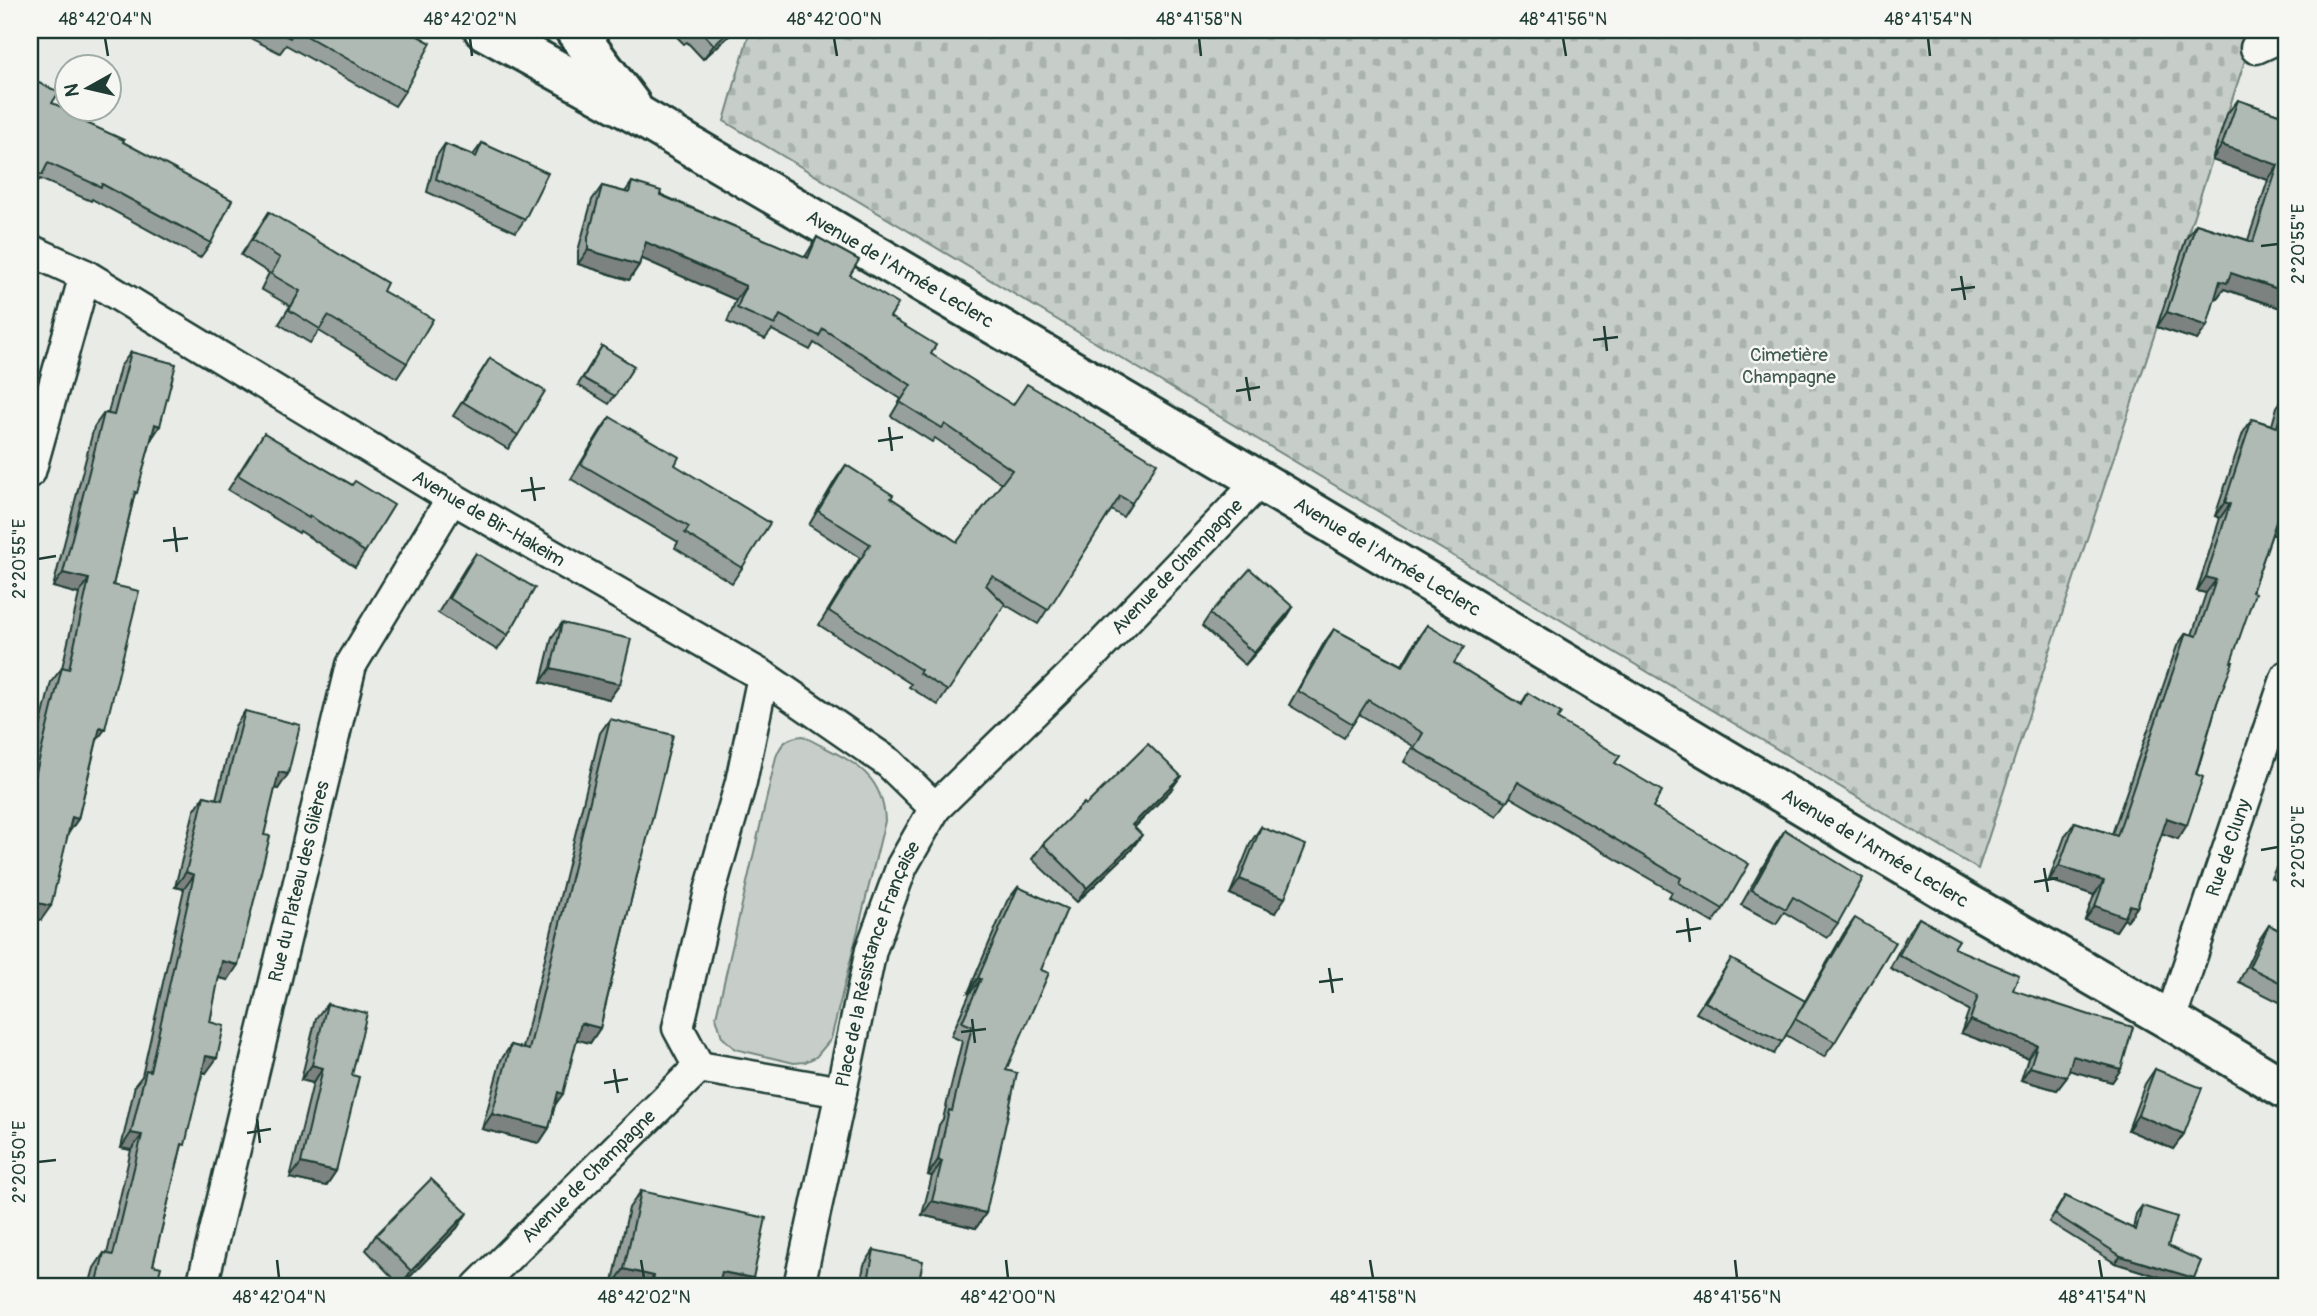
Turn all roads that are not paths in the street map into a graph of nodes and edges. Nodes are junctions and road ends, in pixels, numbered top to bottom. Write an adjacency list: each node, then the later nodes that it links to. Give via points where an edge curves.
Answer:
1 (484, 30): 5 (street, Avenue de l'Armée Leclerc)
2 (575, 30): 5 (street)
3 (2287, 34): 4 (street)
4 (2256, 48)
5 (638, 115): 9 (street, Avenue de l'Armée Leclerc)
6 (30, 250): 7 (street, Avenue de Bir-Hakeim)
7 (85, 275): 8 (street); 10 (street, Avenue de Bir-Hakeim)
8 (30, 472)
9 (1261, 481): 11 (street, Avenue de Champagne); 15 (street, Avenue de l'Armée Leclerc)
10 (453, 498): 12 (street, Avenue de Bir-Hakeim); 19 (street, Rue du Plateau des Glières, via 351,665)
11 (1094, 653): 14 (street, Place de la Résistance Française)
12 (763, 676): 14 (street, Avenue de Bir-Hakeim, via 889,763); 16 (street, via 678,1028)
13 (2287, 676): 15 (street, Rue de Cluny)
14 (935, 808): 18 (street, Place de la Résistance Française, via 902,866 871,950)
15 (2170, 1020): 17 (street, Avenue de l'Armée Leclerc)
16 (699, 1067): 18 (street, Place de la Résistance Française); 20 (street, Avenue de Champagne)
17 (2287, 1090)
18 (841, 1092): 21 (street)
19 (202, 1286)
20 (478, 1286)
21 (799, 1286)

